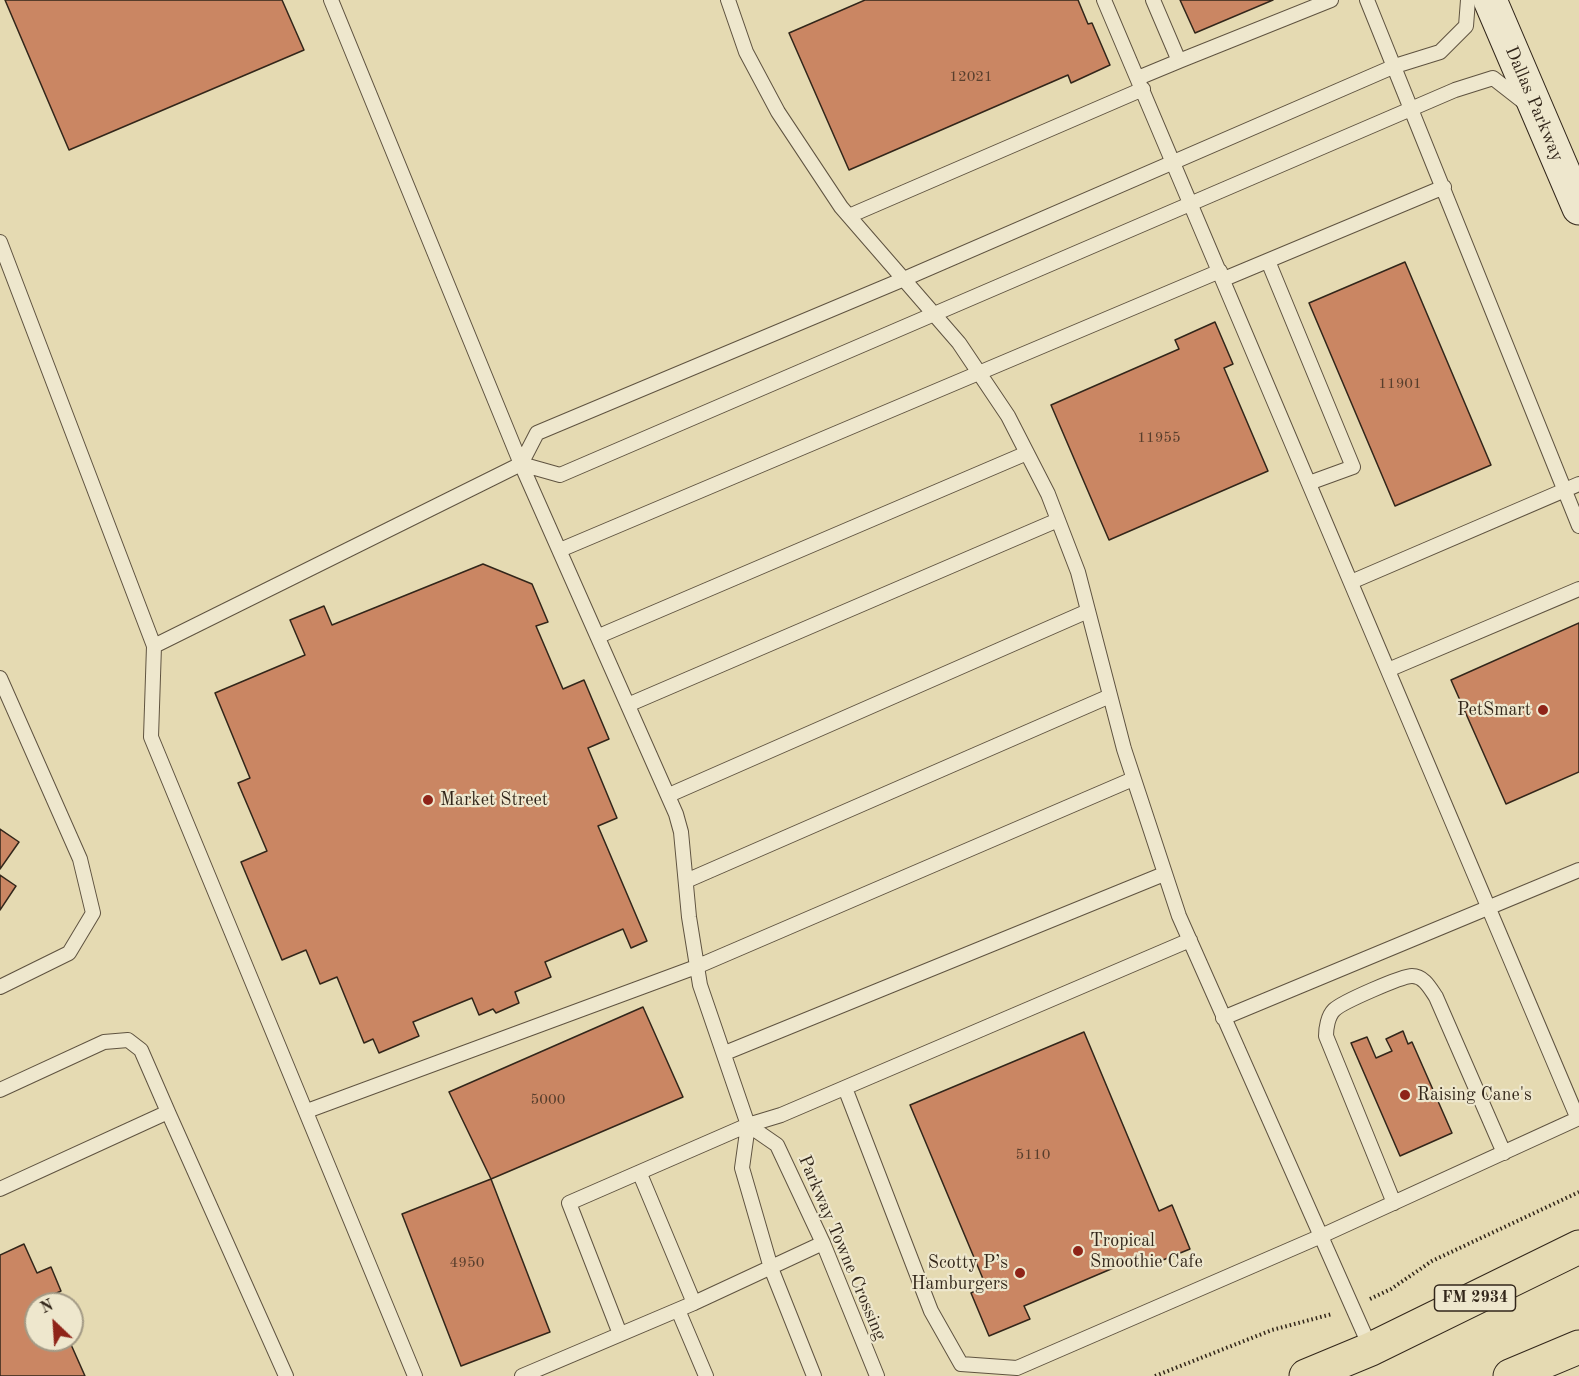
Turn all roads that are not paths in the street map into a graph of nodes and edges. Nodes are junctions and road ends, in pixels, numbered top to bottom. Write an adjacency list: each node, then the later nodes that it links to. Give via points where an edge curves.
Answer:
1 (331, 0): 26 (lane)
2 (728, 0): 18 (lane, via 746,52 778,112)
3 (1104, 0): 11 (lane)
4 (1153, 0): 9 (lane)
5 (1331, 0): 9 (lane)
6 (1367, 0): 10 (lane)
7 (1468, 0): 10 (lane, via 1466,26 1440,52)
8 (1490, 0): 13 (main road, Dallas Parkway)
9 (1179, 61): 11 (lane)
10 (1395, 66): 12 (lane); 14 (lane)
11 (1140, 83): 14 (lane); 18 (lane)
12 (1412, 109): 13 (lane, via 1494,78); 15 (lane); 16 (lane)
13 (1539, 115): 17 (main road, Dallas Parkway)
14 (1174, 162): 16 (lane); 22 (lane)
15 (1444, 187): 20 (lane); 29 (lane)
16 (1192, 205): 21 (lane); 23 (lane)
17 (1579, 208)
18 (849, 216): 22 (lane)
19 (0, 242): 37 (lane)
20 (1268, 261): 21 (lane); 27 (lane, via 1353,466)
21 (1222, 275): 24 (lane); 27 (lane)
22 (904, 279): 23 (lane); 26 (lane, via 537,433)
23 (933, 314): 24 (lane); 26 (lane, via 560,476)
24 (978, 371): 25 (lane); 32 (lane)
25 (1027, 453): 30 (lane); 36 (lane)
26 (521, 464): 32 (lane); 37 (lane)
27 (1309, 483): 33 (lane)
28 (1579, 484): 29 (lane)
29 (1565, 490): 31 (lane); 33 (lane)
30 (1058, 520): 35 (lane); 41 (lane)
31 (1579, 526)
32 (560, 550): 36 (lane)
33 (1351, 582): 38 (lane)
34 (1579, 589): 38 (lane)
35 (1088, 611): 40 (lane); 43 (lane)
36 (599, 636): 41 (lane)
37 (154, 646): 55 (lane, via 151,737)
38 (1388, 670): 47 (lane)
39 (0, 678): 50 (lane, via 80,859 93,913 69,953)
40 (1110, 696): 42 (lane); 46 (lane)
41 (630, 704): 43 (lane)
42 (1133, 779): 45 (lane); 49 (lane)
43 (669, 795): 46 (lane, via 681,831)
44 (1579, 870): 47 (lane)
45 (1164, 874): 48 (lane); 52 (lane)
46 (686, 881): 49 (lane)
47 (1488, 907): 51 (lane); 57 (lane)
48 (1190, 940): 51 (lane); 53 (lane)
49 (696, 967): 52 (lane); 55 (lane)
50 (0, 987)
51 (1223, 1018): 63 (lane)
52 (725, 1053): 58 (lane)
53 (844, 1088): 58 (lane); 63 (lane, via 931,1311 962,1364 1017,1368)
54 (0, 1090): 56 (lane, via 104,1042 128,1040 141,1050)
55 (308, 1111): 73 (lane)
56 (168, 1112): 61 (lane); 72 (lane)
57 (1578, 1119): 59 (lane)
58 (748, 1125): 60 (lane); 64 (lane, Parkway Towne Crossing, via 777,1145); 66 (lane, via 742,1168)
59 (1504, 1153): 62 (lane); 62 (lane, via 1436,997 1423,979 1412,976 1371,990 1335,1010 1326,1036)
60 (640, 1174): 67 (lane); 69 (lane, via 569,1203)
61 (0, 1189)
62 (1394, 1203): 63 (lane)
63 (1319, 1238): 71 (lane)
64 (823, 1243): 66 (lane); 77 (lane, Parkway Towne Crossing)
65 (1579, 1247): 71 (main road, FM 2934)
66 (771, 1268): 67 (lane); 76 (lane)
67 (694, 1303): 68 (lane)
68 (678, 1310): 69 (lane); 75 (lane)
69 (620, 1334): 74 (lane)
70 (1579, 1347): 79 (main road)
71 (1371, 1349): 78 (main road, FM 2934)
72 (286, 1376)
73 (415, 1376)
74 (522, 1376)
75 (706, 1376)
76 (814, 1376)
77 (877, 1376)
78 (1306, 1376)
79 (1510, 1376)

